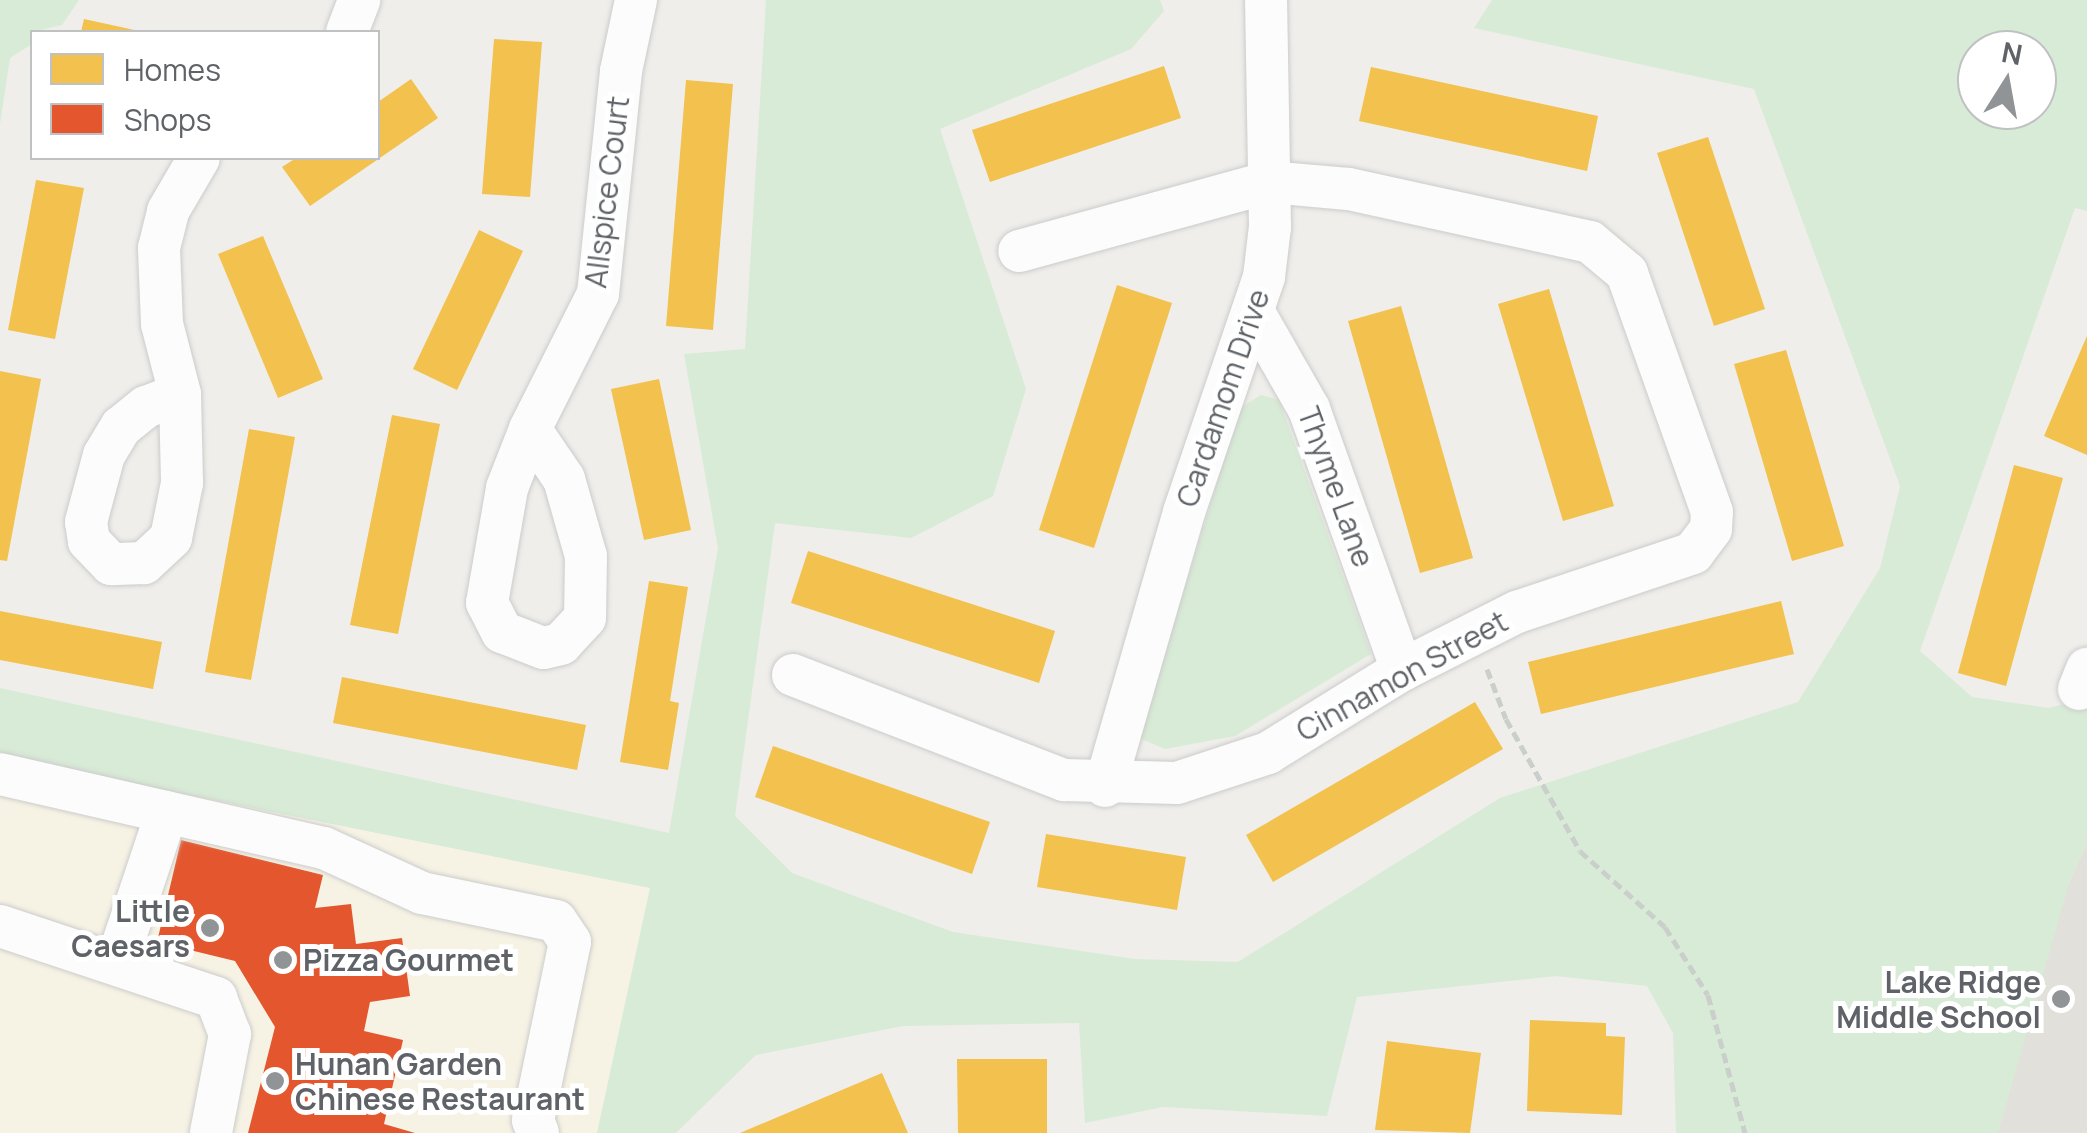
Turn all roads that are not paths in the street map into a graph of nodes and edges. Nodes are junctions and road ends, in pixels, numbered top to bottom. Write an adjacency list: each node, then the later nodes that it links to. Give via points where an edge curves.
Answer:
1 (358, 0): 4 (street)
2 (636, 0): 10 (street, Allspice Court, via 621,71 598,294)
3 (1266, 0): 6 (street, Cardamom Drive)
4 (349, 30)
5 (198, 160): 9 (street, via 168,212 159,248 162,324)
6 (1270, 182): 7 (street, Cinnamon Street); 8 (street, Cardamom Drive, via 1270,227); 11 (street, Cinnamon Street, via 1348,189 1590,242 1627,273 1712,512 1711,529 1692,553 1473,632)
7 (1018, 251)
8 (1254, 313): 11 (street, Thyme Lane, via 1309,409); 14 (street, Cardamom Drive, via 1184,512)
9 (180, 394)
10 (530, 429)
11 (1402, 670): 14 (street, Cinnamon Street, via 1268,753 1224,772 1177,783)
12 (793, 675): 14 (street, Cinnamon Street, via 1064,780)
13 (0, 774): 15 (street)
14 (1105, 786)
15 (167, 812): 17 (street); 19 (street, via 324,848 422,894 556,920 567,930 533,1120)
16 (0, 926): 17 (street)
17 (116, 964): 18 (street, via 204,990 224,1009 230,1034)
18 (210, 1133)
19 (538, 1133)

